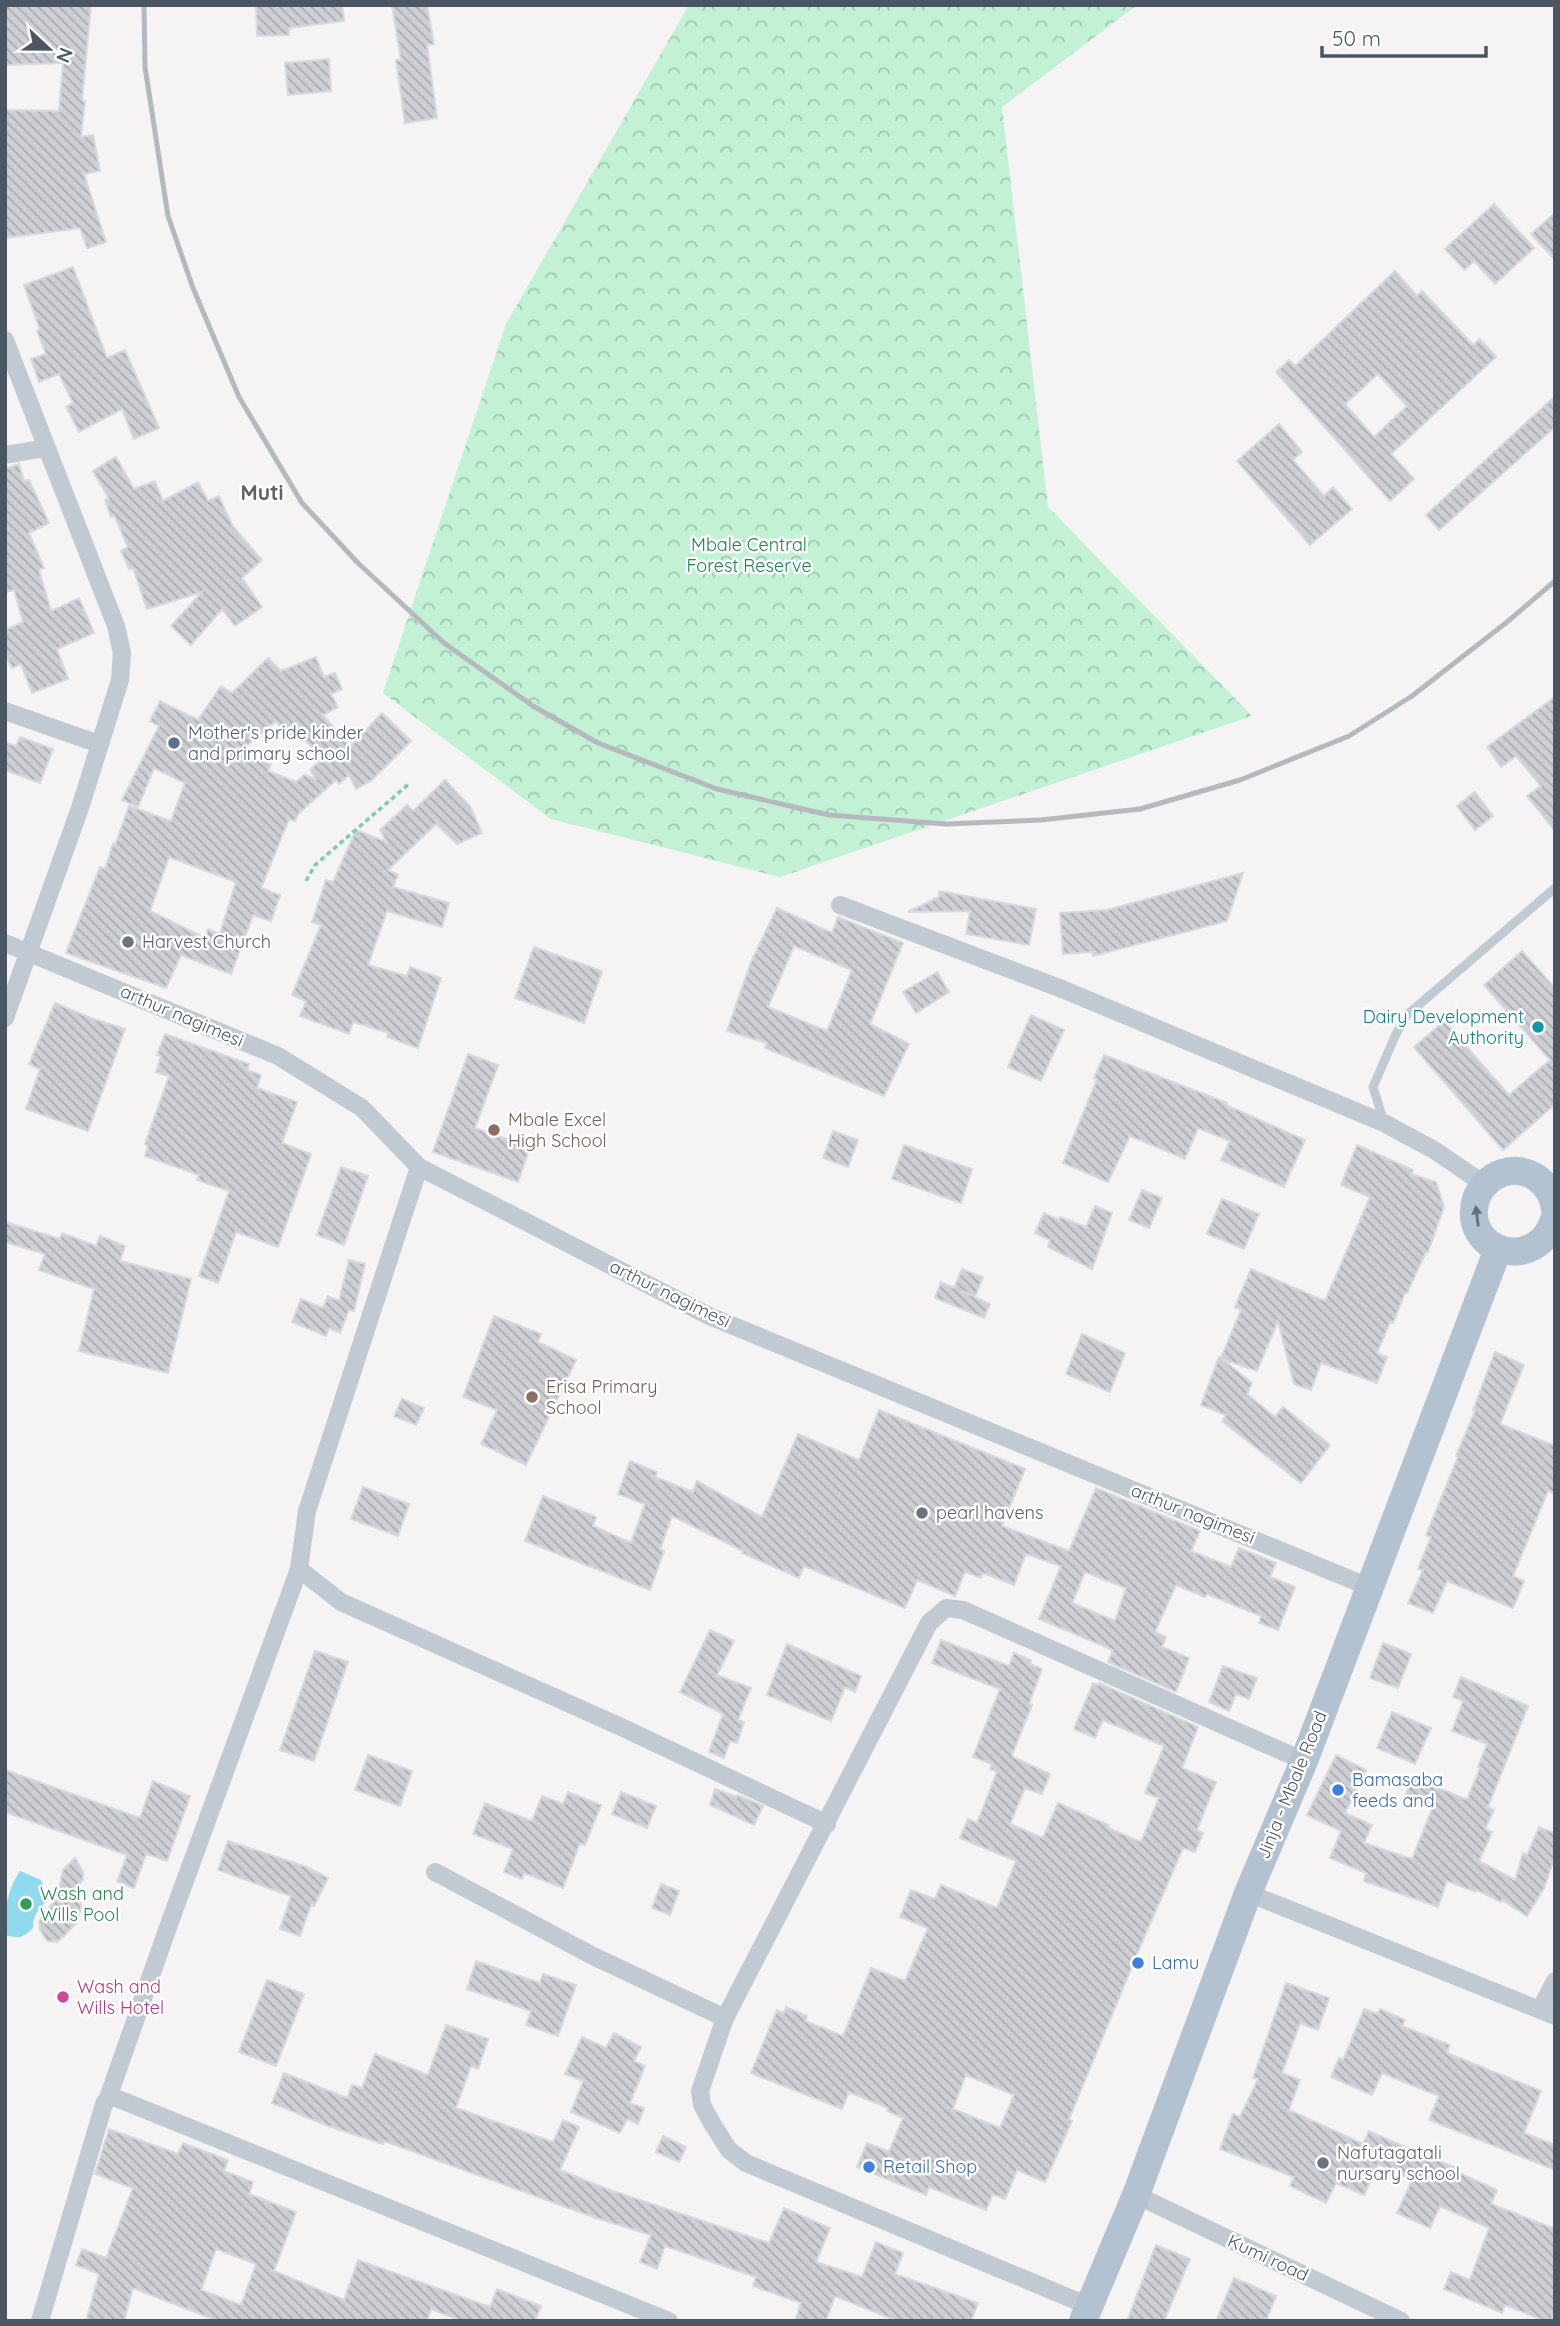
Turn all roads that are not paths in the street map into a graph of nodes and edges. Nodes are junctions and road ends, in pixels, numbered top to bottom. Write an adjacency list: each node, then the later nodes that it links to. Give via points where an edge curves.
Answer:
1 (5, 340): 2 (street)
2 (46, 448): 3 (street); 5 (street, via 116,626 122,653 120,680)
3 (5, 455)
4 (5, 711): 5 (street)
5 (99, 744): 9 (street)
6 (1555, 888): 11 (lane, via 1408,1016 1373,1087)
7 (840, 905): 11 (street, via 1062,989)
8 (5, 943): 9 (street, arthur nagimesi)
9 (29, 952): 10 (street); 12 (street, arthur nagimesi, via 278,1056 362,1108)
10 (5, 1018)
11 (1384, 1123): 14 (street)
12 (419, 1167): 18 (street, via 307,1511); 19 (street, arthur nagimesi, via 709,1315)
13 (1547, 1172): 14 (main road, via 1506,1171); 15 (main road)
14 (1484, 1184): 17 (main road, one-way to 14, via 1487,1242 1475,1220 1477,1195)
15 (1555, 1210)
16 (1551, 1235): 17 (main road, via 1523,1252)
17 (1498, 1249): 19 (main road, Jinja - Mbale Road)
18 (299, 1569): 21 (street, via 341,1602); 27 (street)
19 (1369, 1587): 20 (main road, Jinja - Mbale Road)
20 (1304, 1761): 21 (street, via 963,1611 946,1608 929,1623); 23 (main road, Jinja - Mbale Road)
21 (827, 1824): 26 (street)
22 (435, 1872): 26 (street, via 593,1956)
23 (1248, 1893): 25 (street); 28 (main road, Jinja - Mbale Road)
24 (1555, 1981): 25 (street)
25 (1548, 2013)
26 (725, 2018): 29 (street, via 700,2091 702,2105 729,2150 746,2162)
27 (108, 2098): 30 (street); 31 (street)
28 (1136, 2195): 29 (main road, Jinja - Mbale Road); 32 (street, Kumi road)
29 (1086, 2314)
30 (40, 2321)
31 (669, 2321)
32 (1401, 2321)

